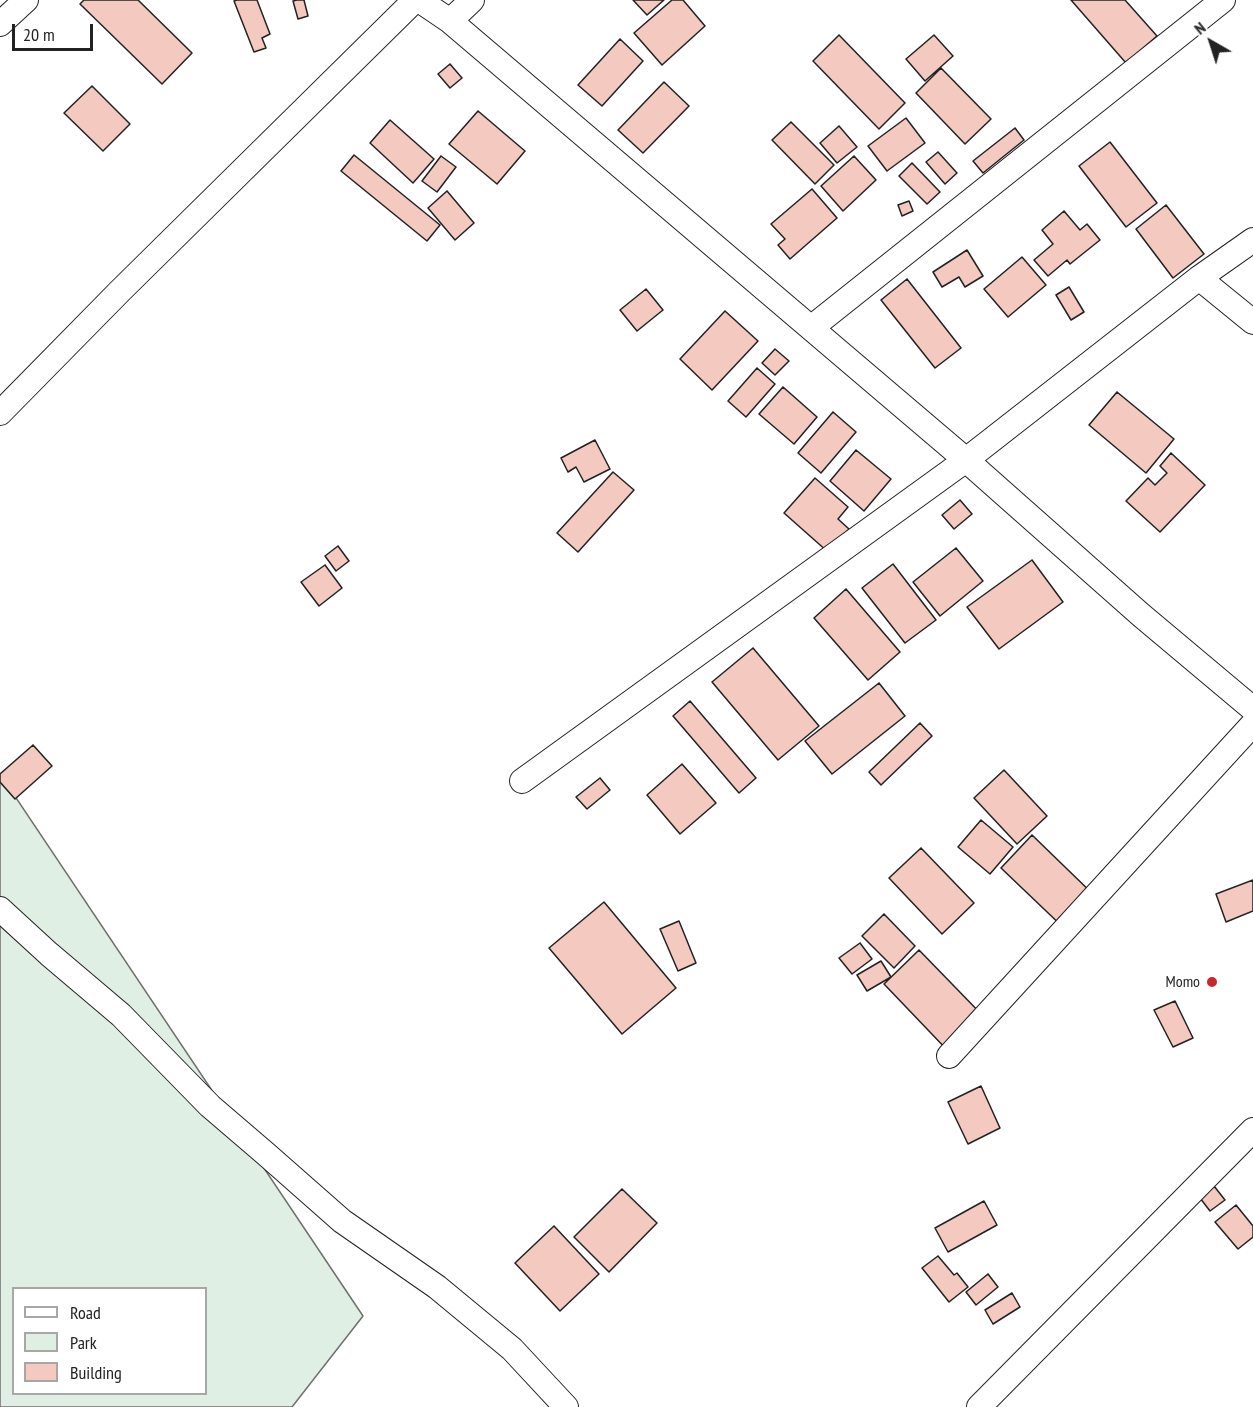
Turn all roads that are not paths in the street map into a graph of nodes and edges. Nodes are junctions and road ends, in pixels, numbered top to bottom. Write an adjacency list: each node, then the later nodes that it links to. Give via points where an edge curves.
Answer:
1 (26, 0): 6 (street)
2 (417, 0): 5 (street); 11 (street)
3 (472, 0): 5 (street)
4 (1223, 0): 10 (street)
5 (450, 21): 10 (street)
6 (0, 24)
7 (1253, 240): 8 (street)
8 (1199, 278): 9 (street); 12 (street)
9 (1253, 322)
10 (811, 328): 12 (street)
11 (0, 413)
12 (966, 460): 13 (street); 15 (street)
13 (1253, 710)
14 (1253, 724): 17 (street)
15 (522, 781)
16 (0, 909): 19 (street, via 121,1015 210,1106 342,1221 437,1287 512,1349)
17 (949, 1056)
18 (1253, 1130): 20 (street)
19 (566, 1407)
20 (979, 1407)

